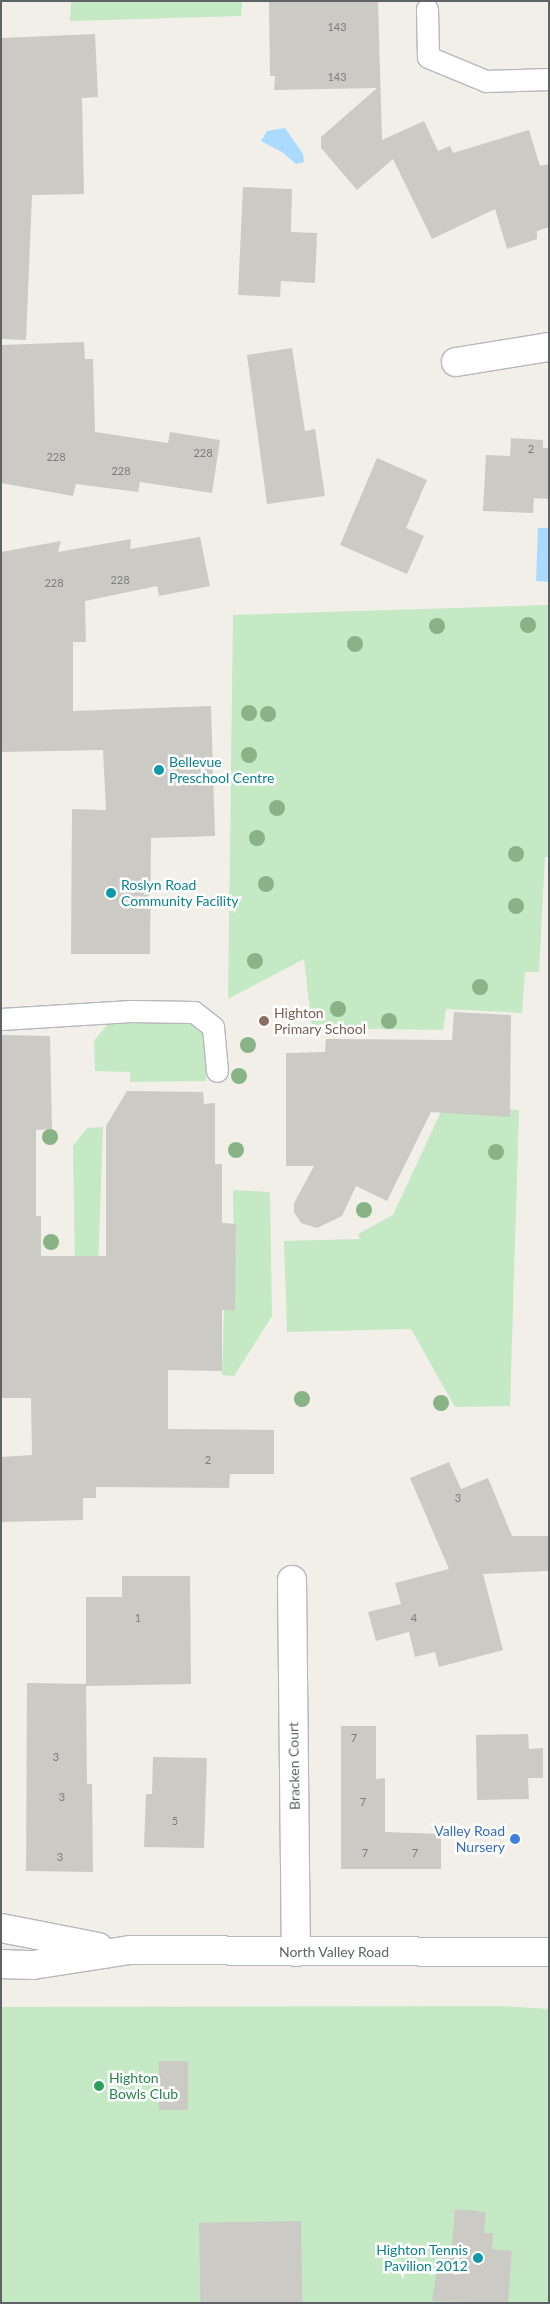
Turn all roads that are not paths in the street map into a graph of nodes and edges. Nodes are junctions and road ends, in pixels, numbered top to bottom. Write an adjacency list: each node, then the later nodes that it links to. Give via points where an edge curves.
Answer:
1 (427, 9): 2 (lane, via 428,57 486,81)
2 (549, 78)
3 (549, 347): 4 (main road)
4 (456, 362)
5 (1, 1019): 6 (lane, via 131,1011 194,1012 213,1027)
6 (217, 1071)
7 (292, 1580): 10 (main road, Bracken Court)
8 (1, 1928): 9 (main road, North Valley Road)
9 (119, 1951): 10 (main road, North Valley Road); 12 (main road, North Valley Road, via 33,1965)
10 (296, 1952): 11 (main road, North Valley Road)
11 (544, 1953)
12 (1, 1964)

